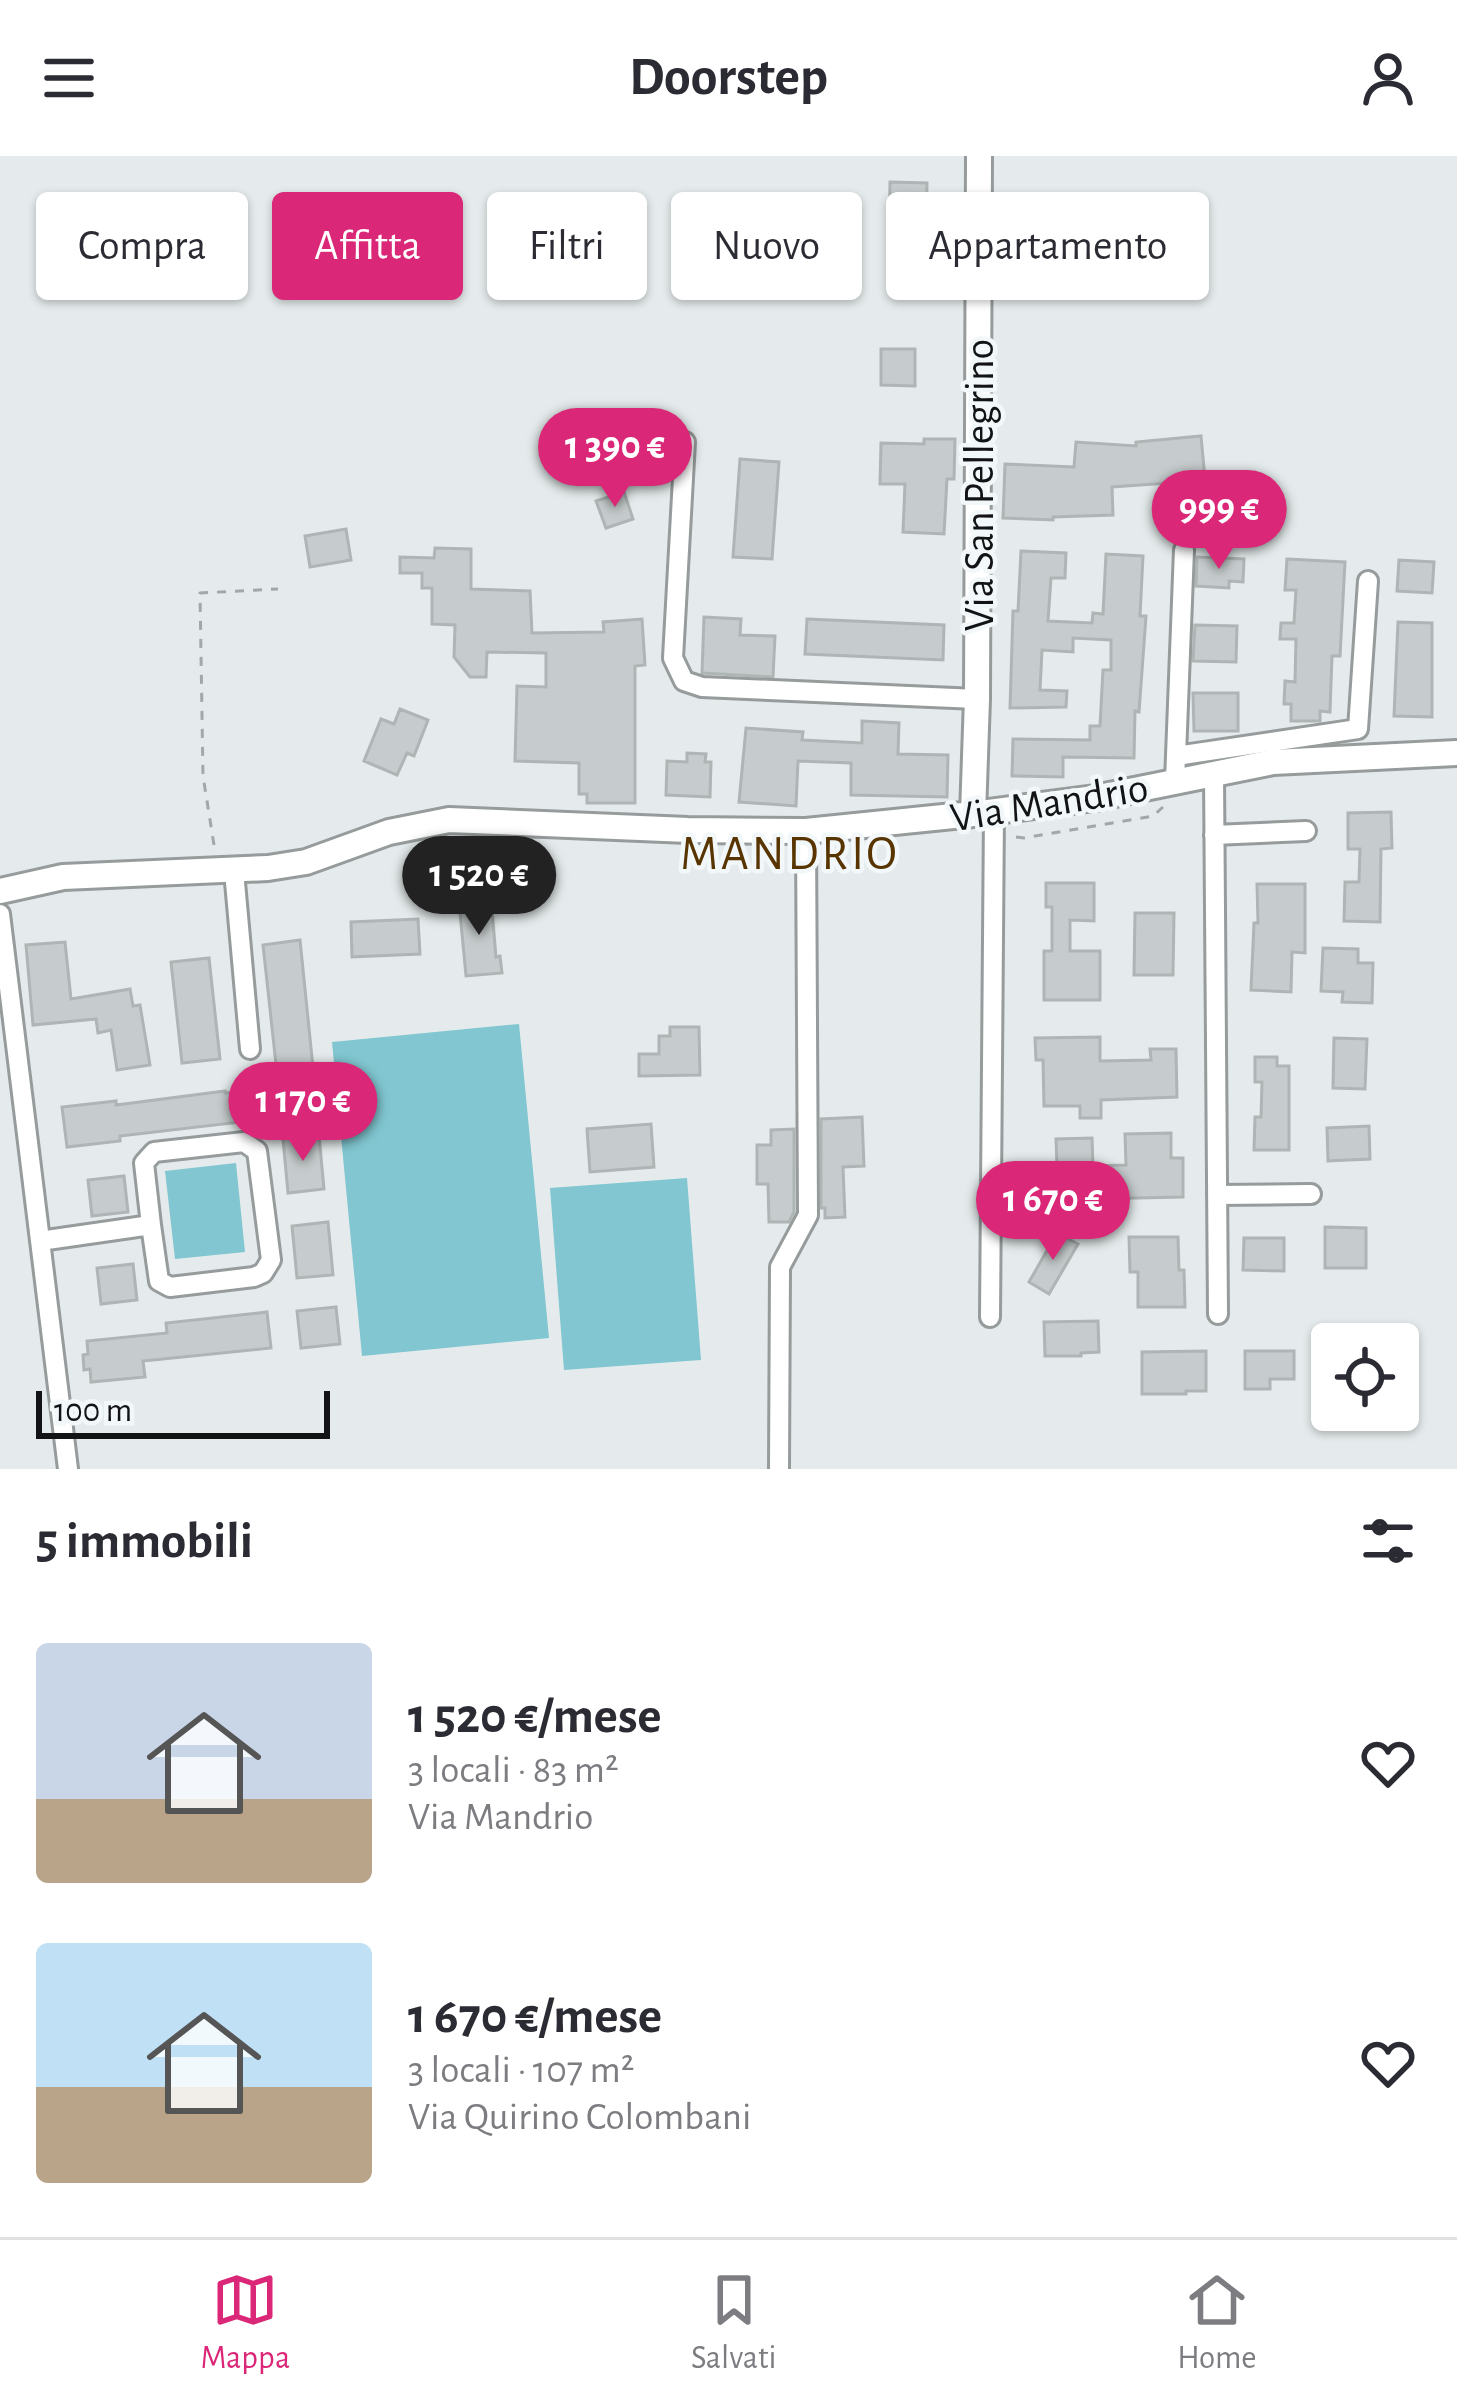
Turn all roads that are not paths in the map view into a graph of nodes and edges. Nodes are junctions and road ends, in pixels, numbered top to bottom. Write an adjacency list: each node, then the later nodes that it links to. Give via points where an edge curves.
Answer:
1 (979, 156): 5 (street, Via San Pellegrino)
2 (686, 442): 5 (street, via 673,658 684,681)
3 (1184, 550): 7 (street)
4 (1368, 581): 7 (street, via 1358,729)
5 (977, 699): 9 (street, Via San Pellegrino)
6 (1457, 753): 8 (street, Via Mandrio, via 1273,762)
7 (1176, 768): 8 (street, Via Mandrio); 9 (street, Via Mandrio, via 1095,798)
8 (1214, 774): 12 (street)
9 (983, 813): 10 (street, Via Mandrio); 22 (street)
10 (806, 831): 13 (street, Via Mandrio, via 448,820 306,862); 24 (street, via 808,1215 780,1267)
11 (1306, 831): 12 (street)
12 (1214, 836): 18 (street)
13 (226, 871): 14 (street, Via Mandrio, via 63,877); 16 (street)
14 (0, 891)
15 (0, 914): 20 (street)
16 (250, 1049)
17 (1312, 1194): 18 (street)
18 (1217, 1195): 21 (street)
19 (151, 1225): 19 (street, via 159,1281 170,1287 263,1273 271,1260 252,1146 154,1152 144,1163); 20 (street)
20 (40, 1241): 23 (street)
21 (1218, 1314)
22 (989, 1317)
23 (68, 1469)
24 (779, 1469)

